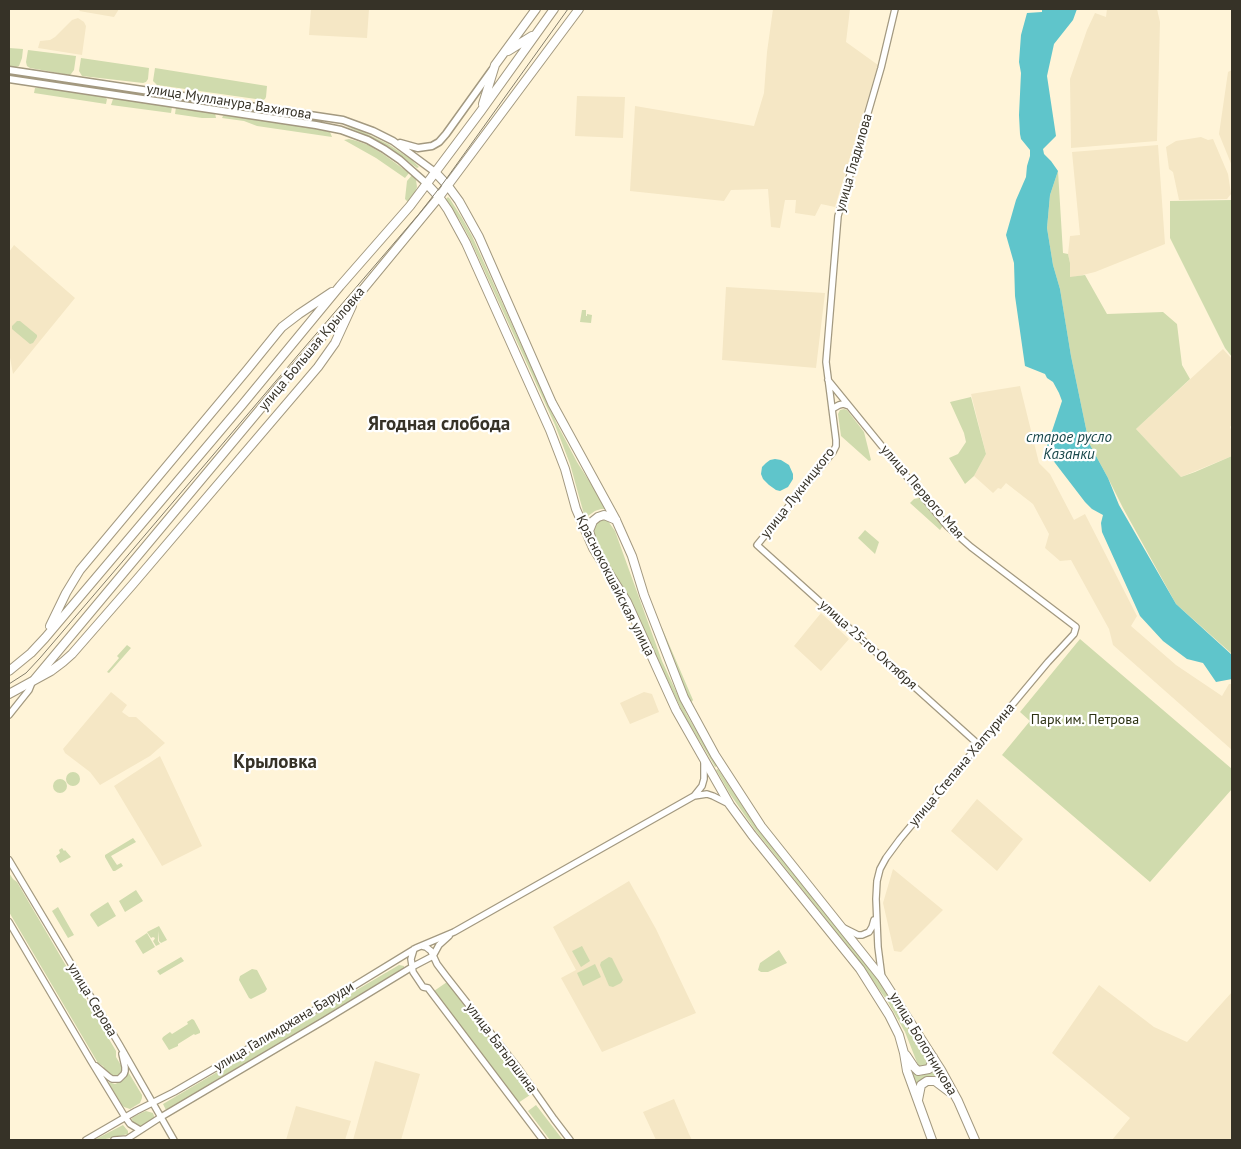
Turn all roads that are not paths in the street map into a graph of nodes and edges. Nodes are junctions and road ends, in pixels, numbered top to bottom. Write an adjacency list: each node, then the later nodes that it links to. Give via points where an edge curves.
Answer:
1 (536, 9): 6 (main road)
2 (554, 9): 5 (main road, улица Большая Крыловка)
3 (579, 9): 14 (main road, улица Большая Крыловка)
4 (895, 9): 18 (street, улица Гладилова, via 838,216 826,362)
5 (536, 34): 6 (main road); 10 (main road, улица Большая Крыловка)
6 (504, 53): 7 (main road)
7 (495, 65): 10 (main road); 11 (main road, via 439,142 418,148)
8 (9, 70): 11 (main road, улица Мулланура Вахитова, via 343,120)
9 (9, 79): 13 (main road, улица Мулланура Вахитова, via 341,130 384,149)
10 (481, 112): 12 (main road, улица Большая Крыловка)
11 (393, 141): 12 (main road, улица Мулланура Вахитова)
12 (435, 172): 13 (main road, улица Большая Крыловка); 14 (main road, Краснококшайская улица)
13 (426, 183): 15 (main road, Краснококшайская улица); 16 (main road, улица Большая Крыловка)
14 (448, 186): 15 (main road, улица Большая Крыловка); 21 (main road, Краснококшайская улица, via 479,237 552,403)
15 (439, 197): 17 (main road, улица Большая Крыловка); 23 (main road, Краснококшайская улица, via 456,222 550,430 576,509)
16 (340, 286): 25 (main road, улица Большая Крыловка); 25 (main road, via 282,327 80,570)
17 (355, 299): 27 (main road, улица Большая Крыловка); 27 (main road, via 335,343 274,420 72,654)
18 (828, 380): 19 (street, улица Первого Мая); 20 (street, улица Лукницкого)
19 (850, 408): 20 (street, via 843,404); 24 (street, улица Первого Мая, via 947,526)
20 (832, 409): 22 (street, улица Лукницкого, via 836,440 833,452)
21 (616, 520): 23 (main road, via 604,516 592,521 589,531); 39 (main road, Краснококшайская улица, via 684,698 715,755 761,826)
22 (757, 546): 30 (street, улица 25-го Октября)
23 (593, 548): 31 (main road, Краснококшайская улица, via 627,602 676,710)
24 (1076, 627): 30 (street, улица Степана Халтурина, via 1074,634)
25 (45, 638): 26 (main road, улица Большая Крыловка)
26 (9, 670)
27 (34, 680): 28 (main road); 29 (street)
28 (9, 694)
29 (9, 715)
30 (979, 744): 37 (street, улица Степана Халтурина, via 886,858 877,881)
31 (704, 760): 32 (street, via 703,784); 33 (main road, Краснококшайская улица)
32 (694, 796): 33 (street, via 707,794); 40 (street)
33 (730, 805): 47 (main road, Краснококшайская улица, via 860,969 900,1035)
34 (9, 860): 36 (street, улица Серова)
35 (9, 869): 36 (street)
36 (22, 882): 46 (street, улица Серова)
37 (876, 916): 39 (street, via 869,932 862,936); 45 (street, улица Степана Халтурина)
38 (9, 922): 49 (street)
39 (841, 926): 42 (main road, Краснококшайская улица)
40 (454, 932): 41 (street, улица Галимджана Баруди); 43 (street)
41 (417, 948): 43 (street, улица Батыршина, via 428,948); 44 (street, via 412,955); 52 (street, улица Галимджана Баруди)
42 (863, 953): 45 (main road, улица Болотникова)
43 (433, 956): 44 (street, улица Галимджана Баруди); 60 (street, улица Батыршина)
44 (412, 967): 53 (street, улица Галимджана Баруди); 59 (street, улица Батыршина, via 423,987 428,988)
45 (882, 978): 48 (main road, улица Болотникова)
46 (119, 1044): 49 (street, via 126,1067 120,1079 112,1079); 52 (street, улица Серова)
47 (904, 1053): 48 (main road, via 918,1071 931,1067); 51 (main road, Краснококшайская улица)
48 (933, 1057): 50 (main road, улица Болотникова)
49 (91, 1061): 54 (street)
50 (955, 1096): 51 (main road, via 935,1081 928,1081 921,1085); 62 (main road, улица Болотникова)
51 (918, 1101): 61 (main road, Краснококшайская улица)
52 (153, 1103): 53 (street, улица Серова); 54 (street, улица Галимджана Баруди)
53 (160, 1116): 55 (street, улица Галимджана Баруди); 58 (street, улица Серова)
54 (125, 1117): 55 (street); 56 (street, улица Галимджана Баруди)
55 (140, 1130): 57 (street, улица Галимджана Баруди, via 127,1139)
56 (86, 1140)
57 (114, 1140)
58 (174, 1140)
59 (542, 1140)
60 (570, 1140)
61 (932, 1140)
62 (975, 1140)

